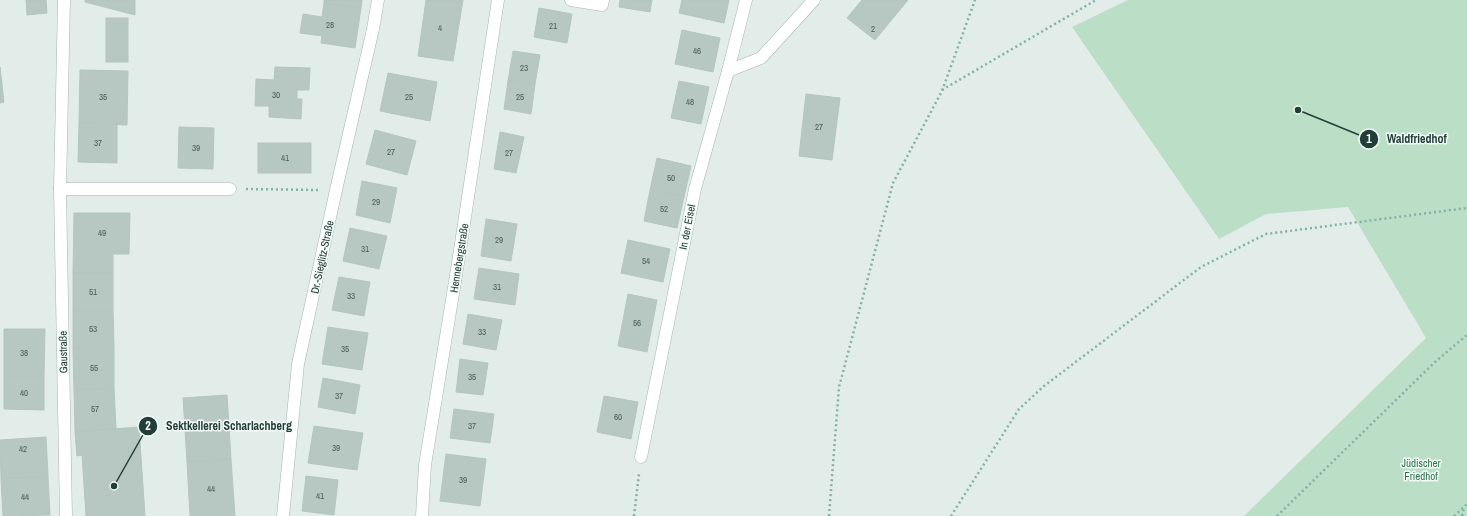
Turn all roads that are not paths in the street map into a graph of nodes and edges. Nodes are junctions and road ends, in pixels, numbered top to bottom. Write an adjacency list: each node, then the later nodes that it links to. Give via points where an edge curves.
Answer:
1 (64, 0): 9 (street, Gaustraße)
2 (378, 0): 13 (street, Dr.-Sieglitz-Straße, via 374,29 298,364)
3 (498, 0): 14 (street, Hennebergstraße, via 425,465)
4 (571, 0): 5 (street, via 602,5)
5 (603, 0)
6 (746, 0): 8 (street, In der Eisel)
7 (814, 0): 8 (street, via 761,58)
8 (728, 71): 11 (street, In der Eisel, via 695,188)
9 (60, 188): 10 (street); 12 (street, Gaustraße)
10 (230, 188)
11 (641, 458)
12 (66, 516)
13 (283, 516)
14 (422, 516)

